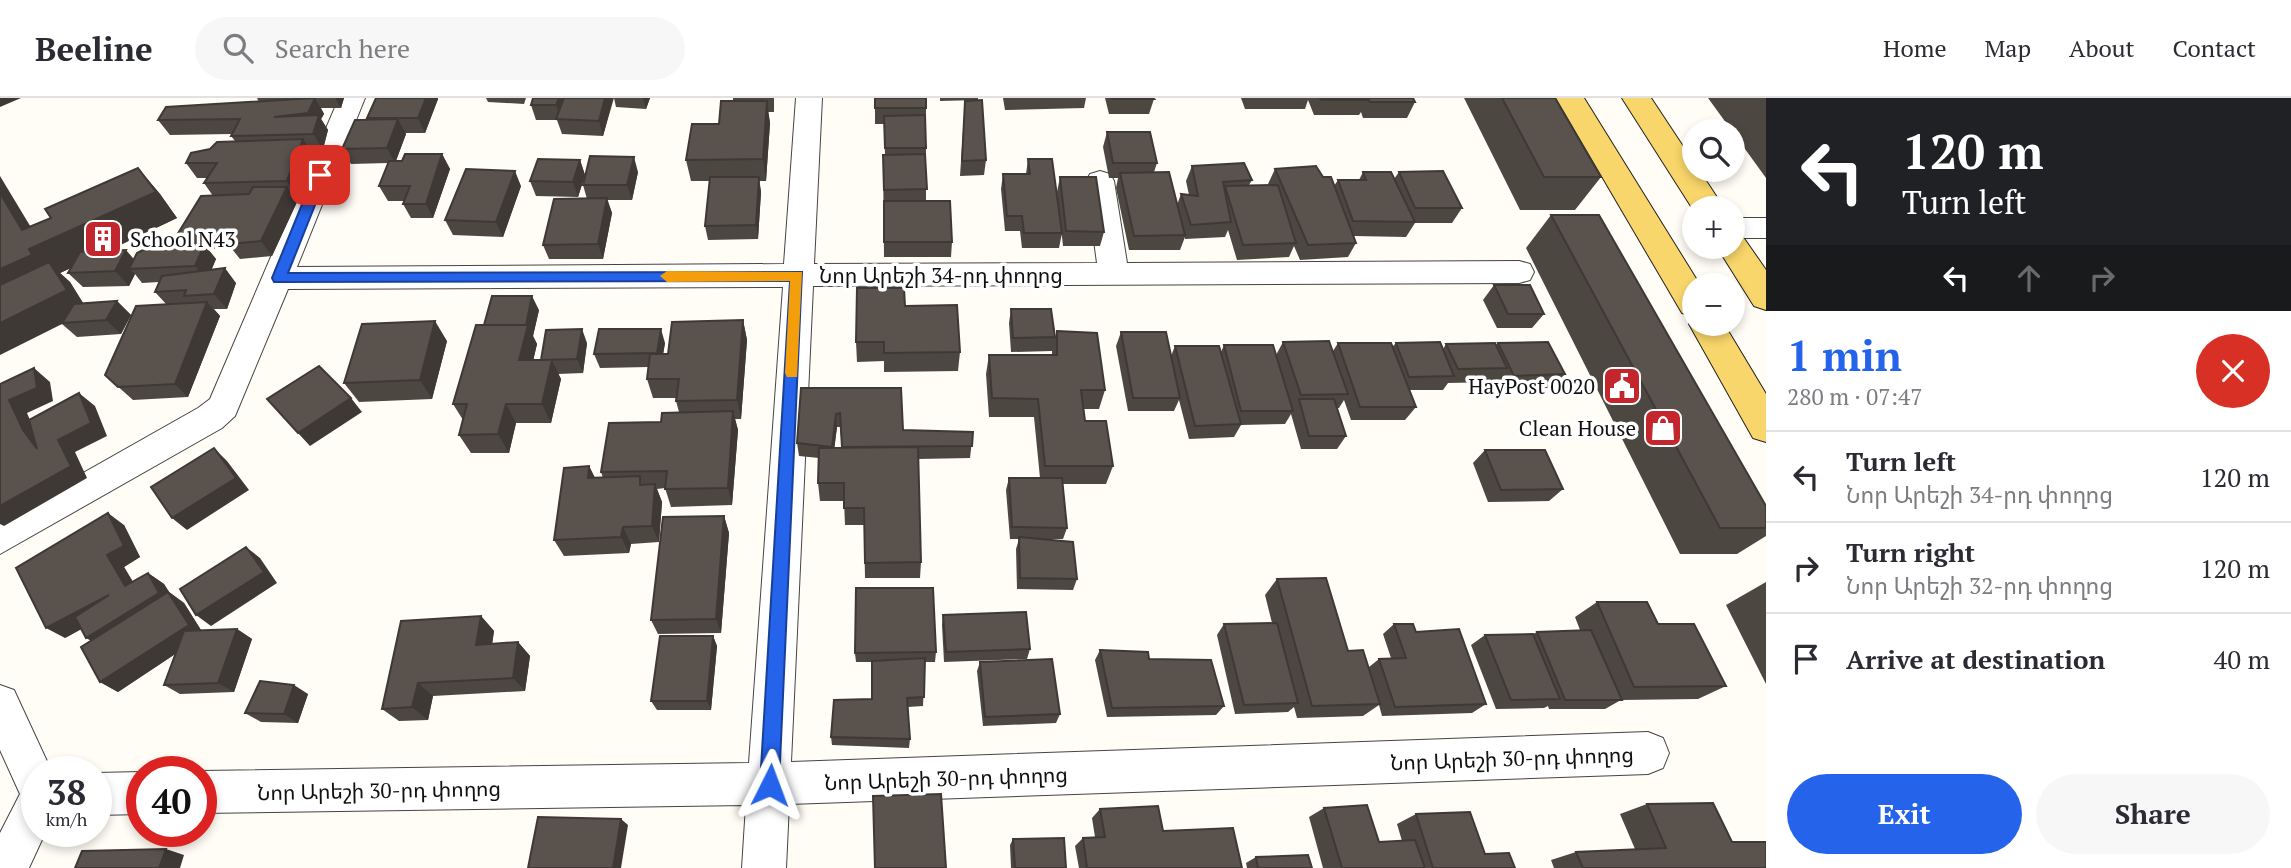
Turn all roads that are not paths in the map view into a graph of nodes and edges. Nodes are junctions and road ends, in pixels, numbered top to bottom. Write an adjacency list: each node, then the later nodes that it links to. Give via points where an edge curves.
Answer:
1 (352, 98): 13 (street)
2 (809, 98): 12 (street)
3 (1570, 98): 14 (main road)
4 (1636, 98): 6 (main road)
5 (1100, 181): 11 (street)
6 (1700, 196)
7 (1745, 228): 8 (street)
8 (1766, 228)
9 (1741, 259): 15 (main road)
10 (1519, 272): 11 (street, Նոր Արեշի 34-րդ փողոց)
11 (1114, 274): 12 (street, Նոր Արեշի 34-րդ փողոց)
12 (797, 276): 13 (street, Նոր Արեշի 34-րդ փողոց); 22 (street)
13 (279, 278): 18 (street, via 223,407)
14 (1682, 284)
15 (1766, 297)
16 (1713, 336): 17 (main road)
17 (1766, 427)
18 (0, 538)
19 (0, 704): 21 (street)
20 (1648, 753): 22 (street, Նոր Արեշի 30-րդ փողոց)
21 (24, 756)
22 (770, 785): 23 (street, Նոր Արեշի 30-րդ փողոց); 26 (street)
23 (217, 792)
24 (21, 837): 25 (street)
25 (6, 868)
26 (764, 868)

